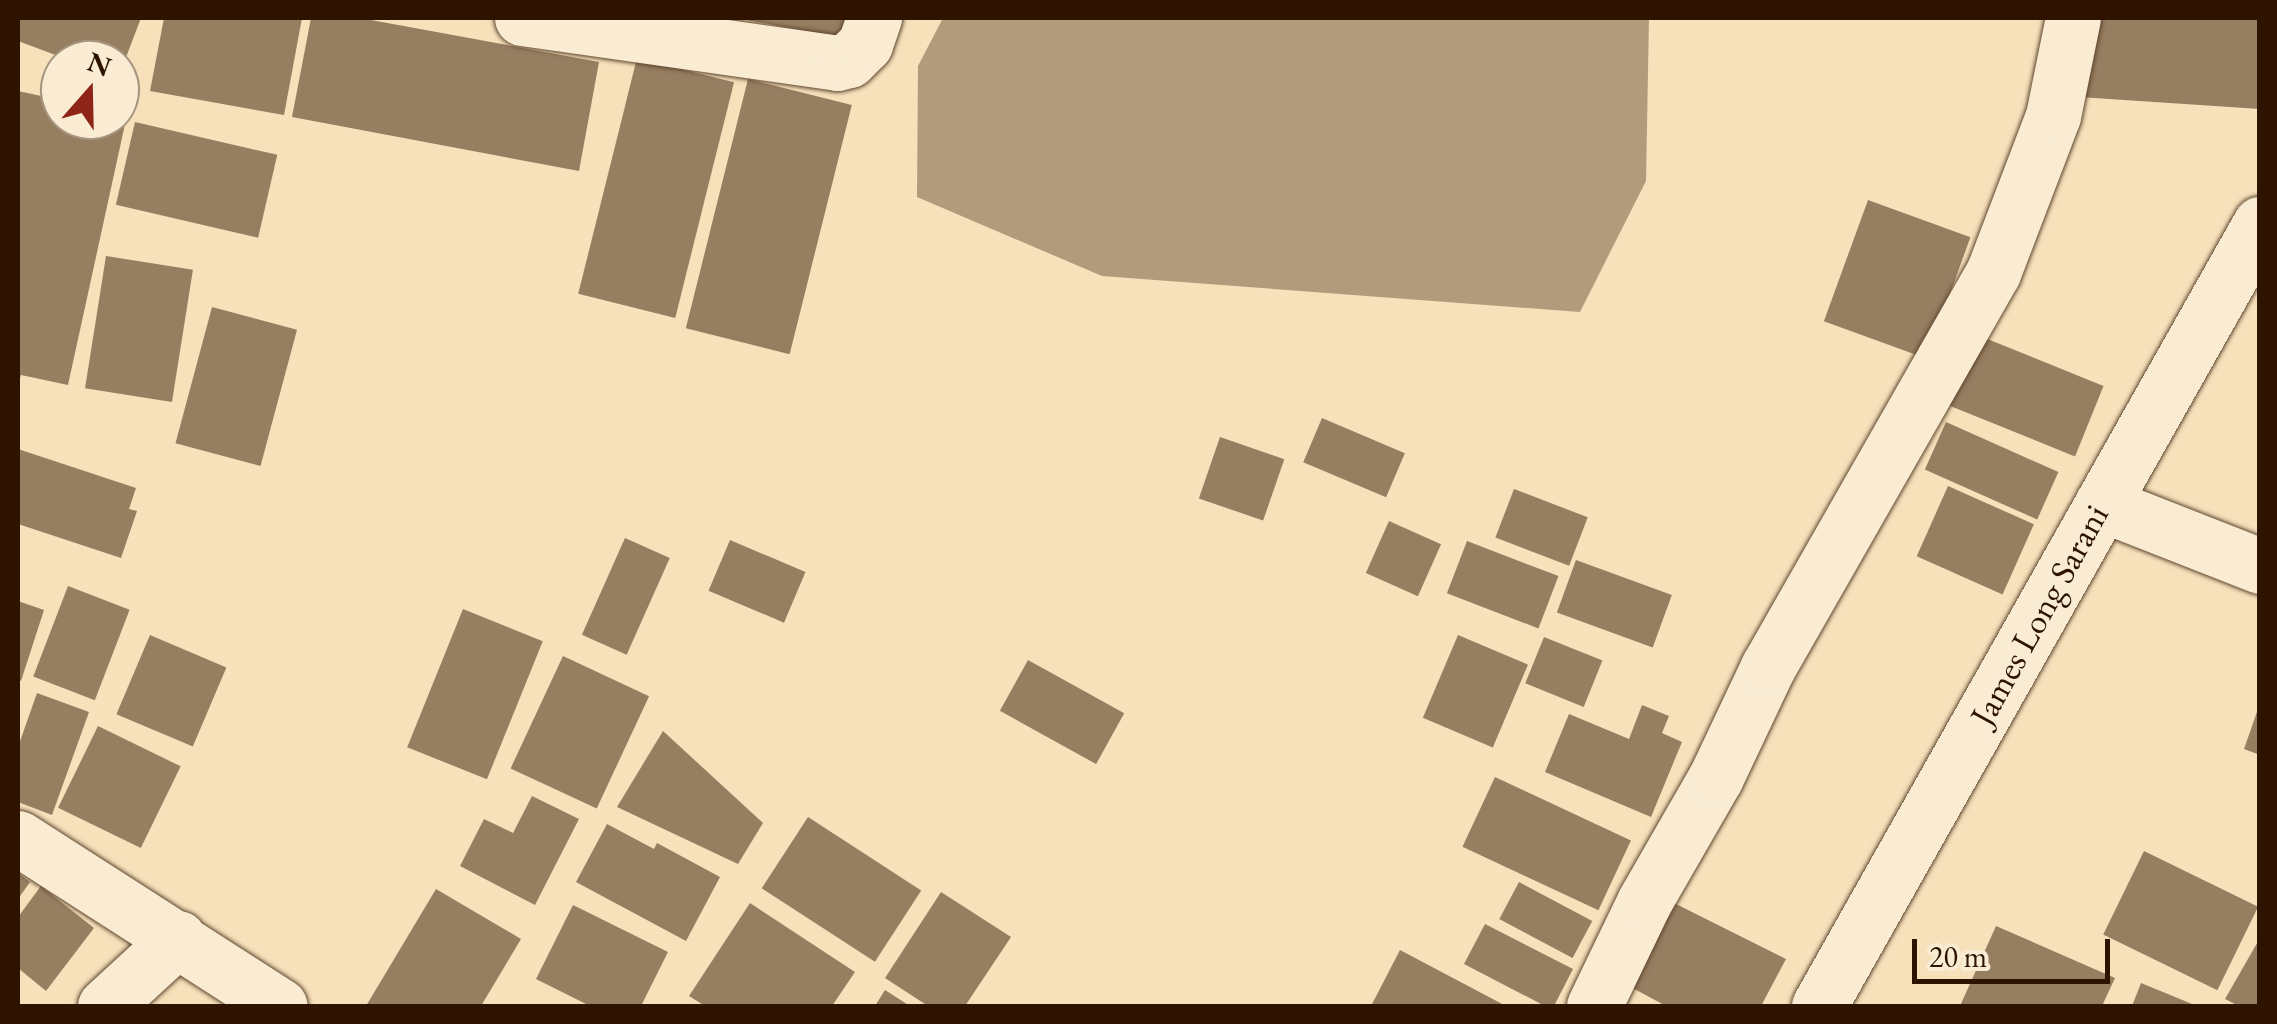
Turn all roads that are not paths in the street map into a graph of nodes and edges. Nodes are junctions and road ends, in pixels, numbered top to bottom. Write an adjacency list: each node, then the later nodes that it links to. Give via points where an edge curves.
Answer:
1 (522, 18): 2 (street, via 837,63 865,44)
2 (874, 18)
3 (2072, 18): 11 (street, via 2053,116 1993,273 1786,636)
4 (2260, 224): 5 (street, James Long Sarani)
5 (2102, 504): 6 (street); 12 (street, James Long Sarani)
6 (2260, 566)
7 (18, 838): 8 (street)
8 (179, 938): 9 (street); 10 (street)
9 (104, 1006)
10 (280, 1006)
11 (1594, 1006)
12 (1819, 1006)

